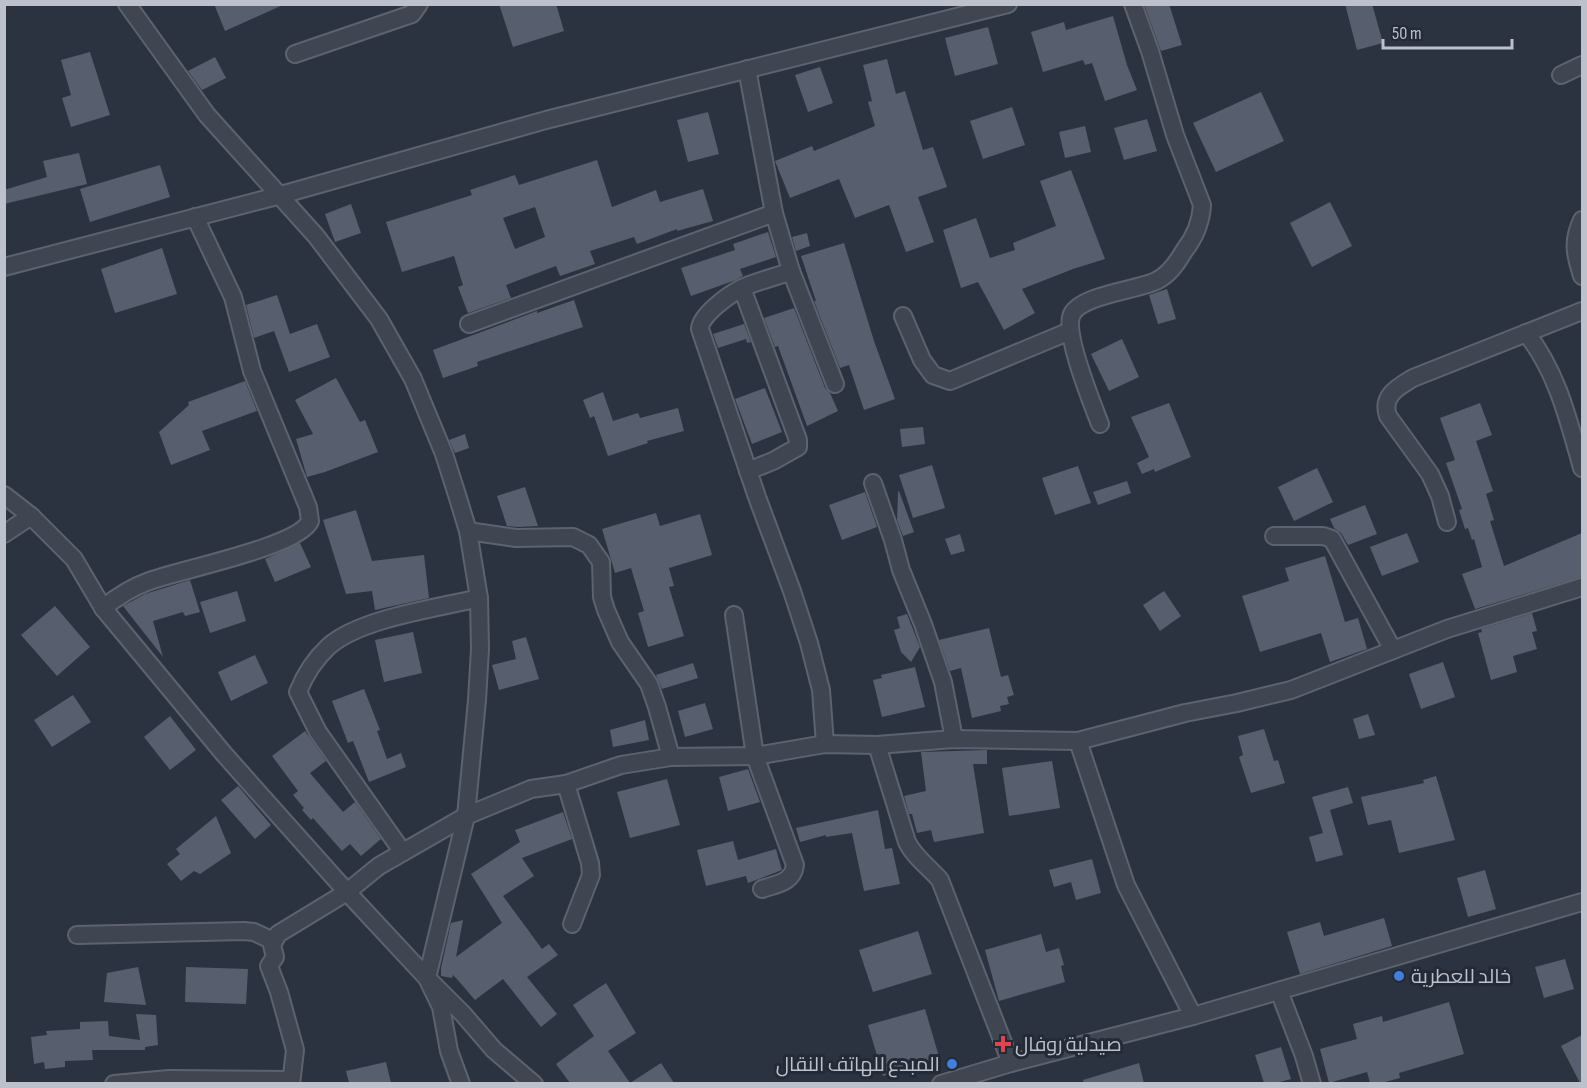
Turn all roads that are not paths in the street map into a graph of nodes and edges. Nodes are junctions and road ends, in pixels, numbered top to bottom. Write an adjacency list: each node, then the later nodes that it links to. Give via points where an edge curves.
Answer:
1 (127, 4): 9 (street, via 207,116)
2 (419, 4): 5 (street, via 412,14)
3 (1133, 4): 20 (street, via 1174,135 1202,205 1202,217 1189,245 1164,276 1104,295 1078,308 1072,315)
4 (1003, 5): 7 (street)
5 (295, 54)
6 (1582, 65): 8 (street)
7 (747, 69): 9 (street, via 546,120); 10 (street)
8 (1561, 75)
9 (281, 195): 11 (street); 30 (street, via 360,292 400,355 444,454)
10 (774, 213): 14 (street); 19 (street)
11 (195, 217): 13 (street); 35 (street, via 233,297 252,371 308,507 310,521 304,530 260,549 149,581 122,593)
12 (1582, 220): 15 (street, via 1574,247)
13 (4, 267)
14 (792, 272): 16 (street); 22 (street)
15 (1582, 276)
16 (742, 288): 25 (street, via 705,317 700,329); 25 (street, via 798,440 798,447)
17 (1582, 311): 21 (street)
18 (903, 316): 20 (street, via 922,360 933,375 950,381)
19 (469, 324)
20 (1070, 331): 23 (street)
21 (1526, 333): 24 (street, via 1549,370); 29 (street, via 1413,378 1388,398 1388,416 1430,474)
22 (835, 384)
23 (1100, 424)
24 (1582, 468)
25 (748, 471): 40 (street, via 815,665)
26 (873, 483): 38 (street, via 900,570 943,682)
27 (4, 495): 28 (street)
28 (31, 516): 31 (street); 35 (street, via 74,559)
29 (1447, 522)
30 (468, 531): 34 (street); 43 (street, via 516,538 573,537 590,544 601,562 606,610 620,642 649,684)
31 (4, 534)
32 (1274, 536): 37 (street, via 1332,539)
33 (1582, 587): 37 (street)
34 (479, 598): 45 (street, via 477,700); 46 (street, via 405,615 340,638 314,663 298,692 318,732)
35 (103, 608): 48 (street, via 224,754)
36 (734, 615): 42 (street)
37 (1394, 650): 39 (street, via 1291,690)
38 (954, 739): 39 (street); 41 (street)
39 (1078, 741): 55 (street, via 1126,885)
40 (825, 744): 41 (street); 42 (street)
41 (877, 745): 56 (street, via 907,842 912,853 940,880)
42 (755, 756): 43 (street); 47 (street, via 795,865 788,880)
43 (670, 757): 44 (street, via 621,765)
44 (566, 784): 45 (street, via 531,789); 50 (street, via 591,875)
45 (466, 816): 46 (street); 53 (street)
46 (402, 851): 48 (street)
47 (762, 889)
48 (347, 892): 52 (street, via 287,928); 53 (street)
49 (1582, 902): 54 (street)
50 (572, 924)
51 (77, 935): 52 (street, via 244,931)
52 (273, 941): 58 (street, via 275,957 269,966 295,1050)
53 (427, 978): 60 (street, via 441,1007 449,1051); 61 (street, via 494,1050)
54 (1279, 991): 55 (street); 63 (street)
55 (1193, 1016): 56 (street)
56 (1011, 1063): 62 (street)
57 (169, 1081): 58 (street); 59 (street)
58 (291, 1082)
59 (114, 1083)
60 (461, 1083)
61 (534, 1083)
62 (941, 1083)
63 (1312, 1083)

